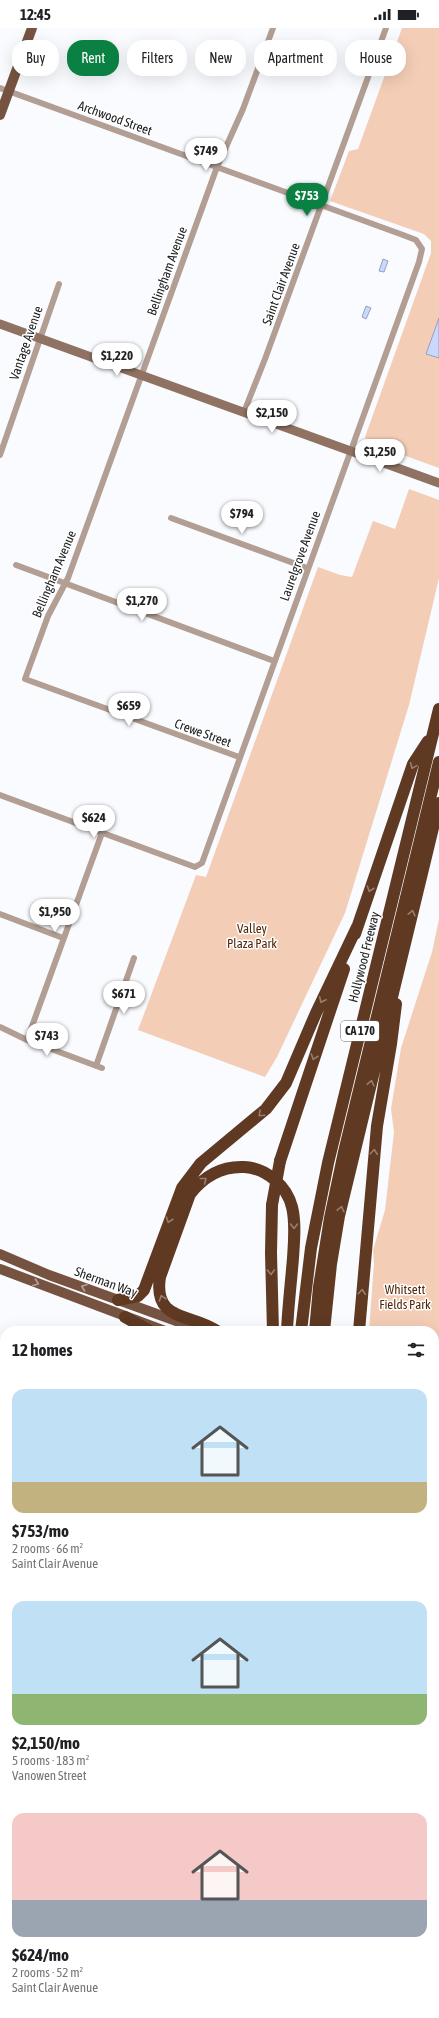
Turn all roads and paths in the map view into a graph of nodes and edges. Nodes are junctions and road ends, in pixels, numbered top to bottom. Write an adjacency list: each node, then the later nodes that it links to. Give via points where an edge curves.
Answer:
1 (32, 28): 4 (main road)
2 (273, 28): 6 (street, Bellingham Avenue, via 243,108)
3 (386, 28): 7 (street, Saint Clair Avenue)
4 (4, 90): 5 (main road); 6 (street, Archwood Street)
5 (0, 115)
6 (217, 166): 7 (street, Archwood Street); 12 (street, Bellingham Avenue)
7 (322, 205): 8 (street, Archwood Street, via 416,240); 13 (street, Saint Clair Avenue)
8 (422, 249): 14 (street, Laurelgrove Avenue)
9 (59, 284): 11 (street, Vantage Avenue)
10 (0, 324): 11 (main road)
11 (40, 338): 12 (main road); 15 (street, Vantage Avenue)
12 (142, 375): 13 (main road); 20 (street, Bellingham Avenue)
13 (244, 412): 14 (main road)
14 (350, 451): 16 (main road); 19 (street, Laurelgrove Avenue)
15 (0, 455)
16 (439, 483)
17 (171, 518): 19 (street)
18 (16, 565): 20 (street)
19 (307, 568): 21 (street, Laurelgrove Avenue)
20 (65, 584): 21 (street); 22 (street, Bellingham Avenue, via 48,616)
21 (274, 661): 25 (street, Laurelgrove Avenue)
22 (25, 679): 25 (street, Crewe Street)
23 (439, 709): 24 (highway, Hollywood Freeway / CA 170)
24 (436, 737): 31 (highway, one-way to 31, via 413,764); 48 (highway, Hollywood Freeway / CA 170, via 328,1163 311,1248); 49 (highway, via 327,1199)
25 (239, 757): 29 (street, Laurelgrove Avenue, via 202,863 195,867)
26 (439, 762): 50 (highway, via 344,1152 330,1218)
27 (0, 795): 29 (street)
28 (439, 803): 33 (highway, CA 170, one-way to 28)
29 (102, 833): 32 (street)
30 (0, 914): 32 (street)
31 (357, 927): 40 (highway, one-way to 40, via 286,1083 266,1110 193,1172 182,1188 144,1290 138,1296); 46 (highway, one-way to 46, bridge, via 280,1162 272,1205)
32 (63, 938): 36 (street)
33 (403, 951): 51 (highway, CA 170, one-way to 33, via 339,1216); 52 (highway, one-way to 33, via 377,1126)
34 (134, 958): 36 (street, via 99,1067)
35 (0, 1027): 36 (street)
36 (26, 1040)
37 (0, 1254): 38 (main road, Sherman Way)
38 (12, 1260): 39 (main road); 40 (main road, Sherman Way, one-way to 38)
39 (3, 1270): 41 (main road, Sherman Way, one-way to 41)
40 (118, 1300): 44 (main road, Sherman Way)
41 (125, 1317): 42 (highway); 43 (main road, Sherman Way)
42 (141, 1326)
43 (151, 1326)
44 (190, 1326)
45 (203, 1326): 47 (highway, one-way to 47, via 168,1311 163,1304 160,1277 190,1194 212,1173 238,1166 256,1169 272,1177 284,1188 292,1207 294,1232)
46 (273, 1326)
47 (286, 1326)
48 (302, 1326)
49 (309, 1326)
50 (315, 1326)
51 (325, 1326)
52 (359, 1326)

